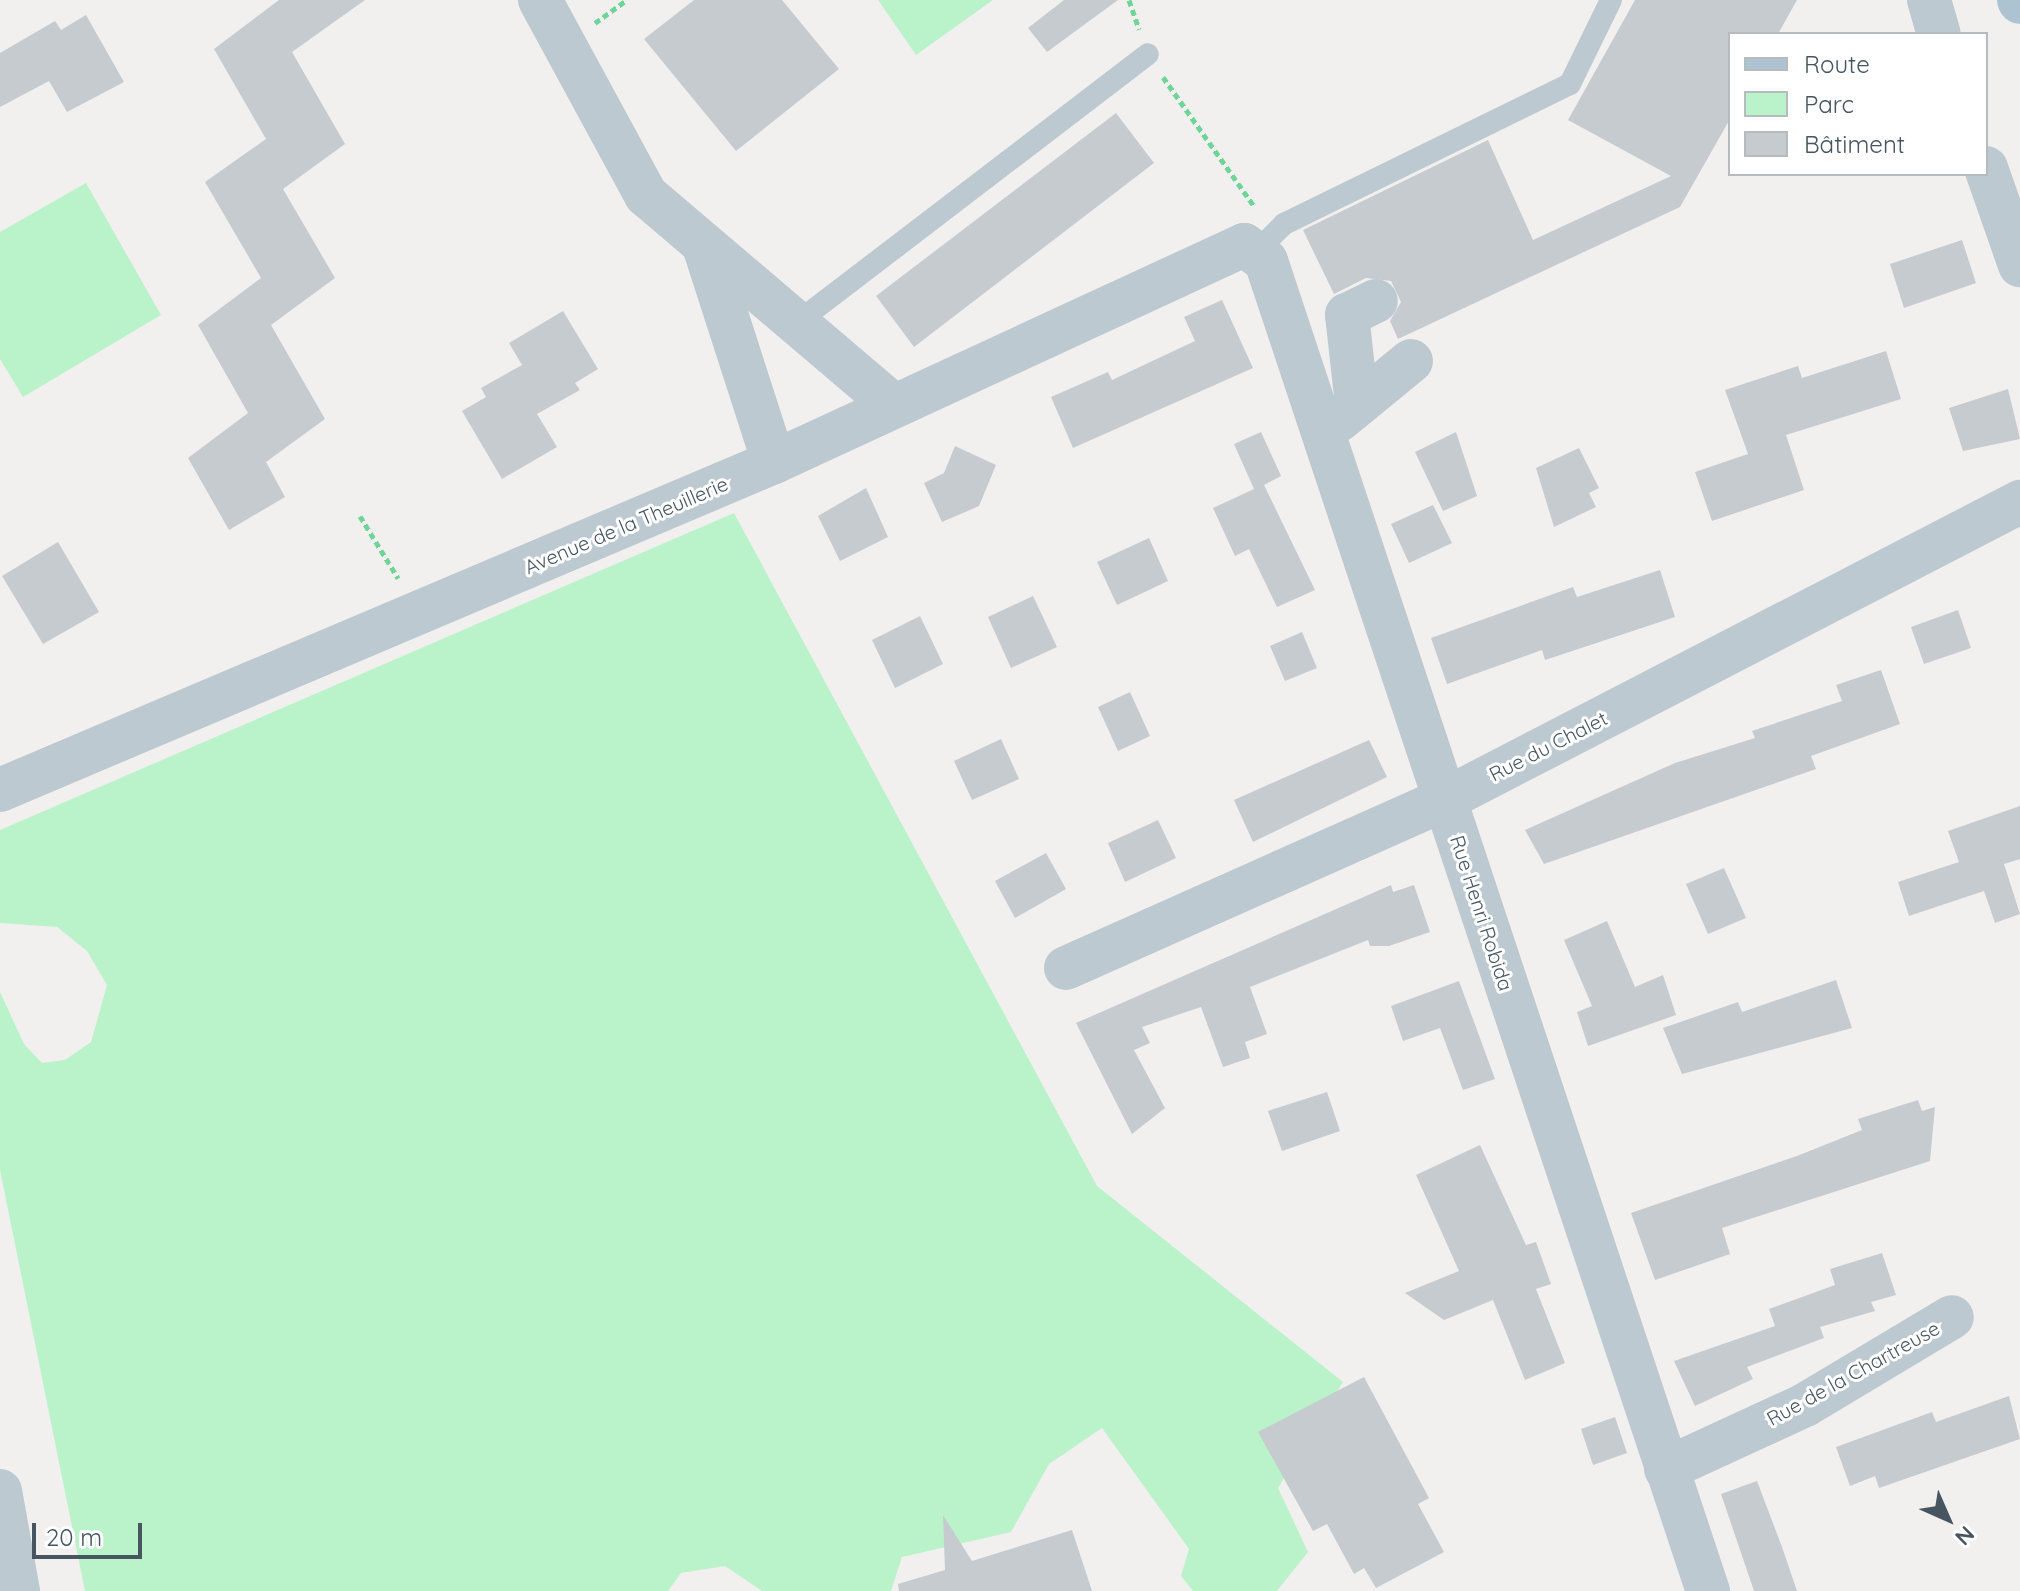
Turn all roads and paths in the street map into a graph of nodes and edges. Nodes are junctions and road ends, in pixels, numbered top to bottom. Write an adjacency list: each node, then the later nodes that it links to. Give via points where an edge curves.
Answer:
1 (540, 0): 8 (street, via 646,195)
2 (1611, 0): 7 (lane, via 1570,84)
3 (1929, 0): 4 (street)
4 (1938, 32)
5 (1148, 54): 7 (path); 11 (lane)
6 (1988, 174): 9 (street)
7 (1252, 235): 13 (street, Avenue de la Theuillerie); 15 (street, Rue Henri Robida, via 1266,261)
8 (705, 249): 11 (street); 16 (street)
9 (2020, 265)
10 (1376, 301): 14 (street, via 1347,315)
11 (795, 324): 13 (street)
12 (1411, 361): 14 (street)
13 (892, 404): 16 (street, Avenue de la Theuillerie)
14 (1357, 405): 15 (street)
15 (1322, 434): 21 (street, Rue Henri Robida)
16 (774, 462): 19 (street, Avenue de la Theuillerie)
17 (2020, 502): 21 (street, Rue du Chalet)
18 (360, 516): 19 (path)
19 (419, 613): 20 (street, Avenue de la Theuillerie)
20 (0, 790)
21 (1444, 800): 22 (street, Rue du Chalet); 24 (street, Rue Henri Robida)
22 (1066, 968)
23 (1952, 1317): 24 (street, Rue de la Chartreuse, via 1805,1405)
24 (1666, 1469): 27 (street, Rue Henri Robida)
25 (0, 1491): 26 (street)
26 (18, 1591)
27 (1708, 1591)

